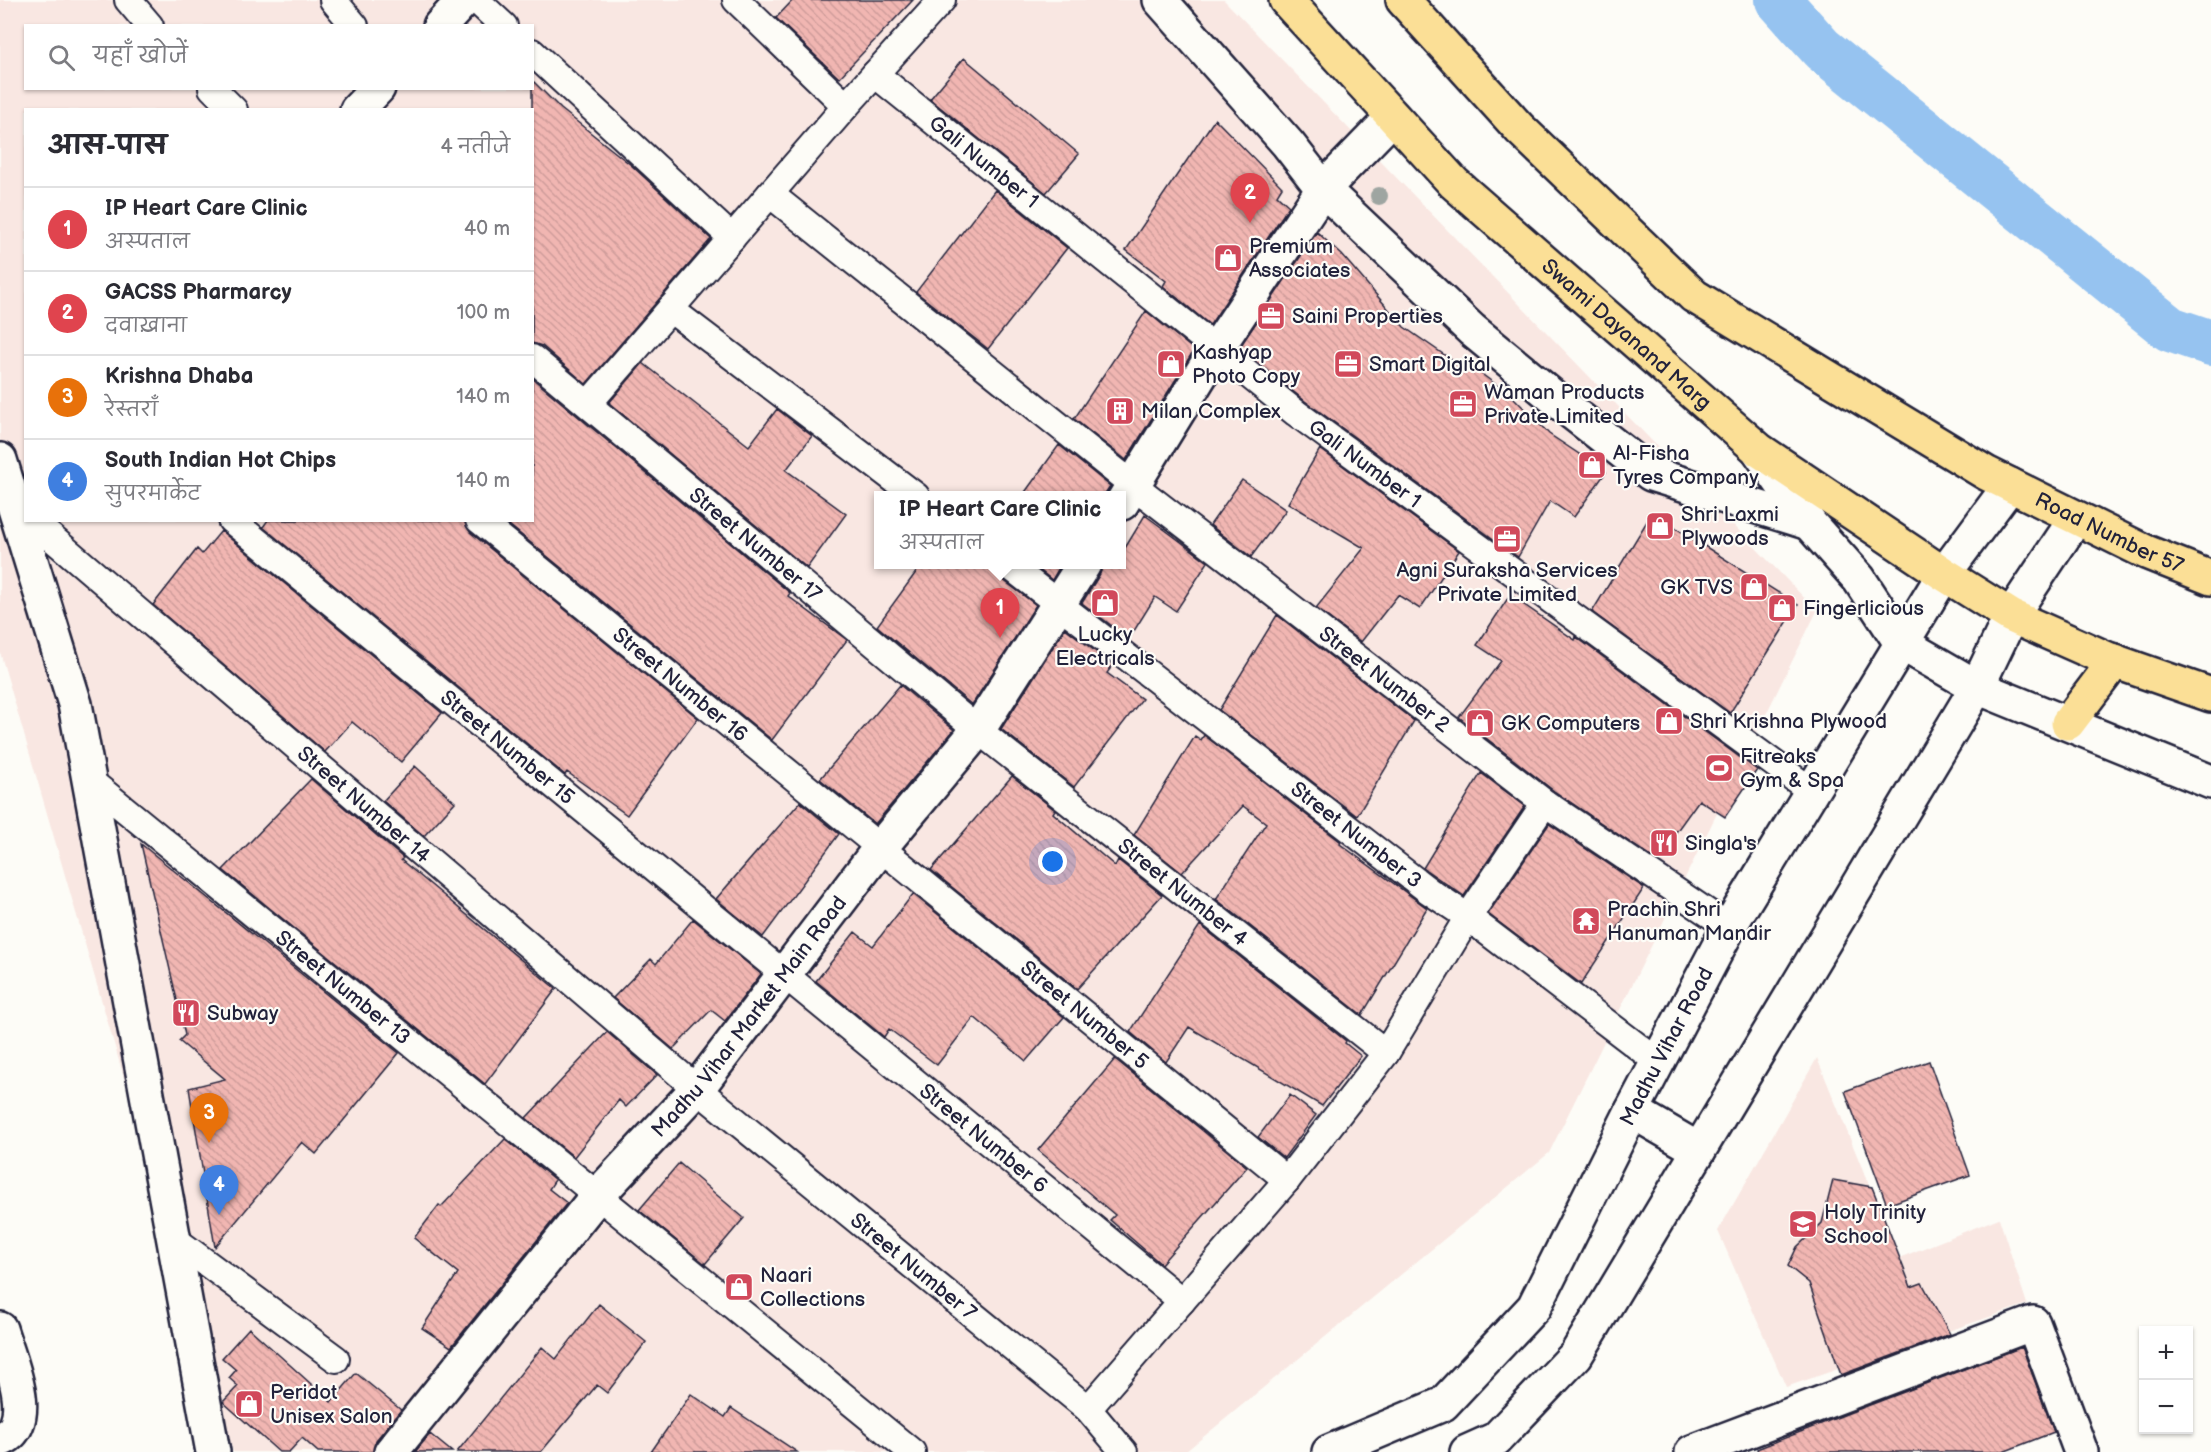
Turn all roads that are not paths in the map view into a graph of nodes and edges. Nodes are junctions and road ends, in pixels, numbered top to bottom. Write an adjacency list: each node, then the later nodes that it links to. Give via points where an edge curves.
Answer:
1 (128, 0): 10 (lane)
2 (333, 0): 11 (lane)
3 (464, 0): 12 (street)
4 (476, 0): 13 (lane)
5 (736, 0): 18 (lane)
6 (1160, 0): 22 (street)
7 (1286, 0): 21 (main road, Swami Dayanand Marg)
8 (1403, 0): 30 (main road, via 1520,129 1694,296 1955,456)
9 (928, 5): 15 (lane)
10 (148, 24)
11 (353, 24)
12 (442, 24)
13 (502, 24)
14 (534, 54): 24 (lane)
15 (875, 74): 18 (lane); 26 (lane, Gali Number 1)
16 (214, 90): 19 (lane)
17 (376, 90): 20 (street)
18 (846, 106): 23 (lane)
19 (232, 108)
20 (359, 108)
21 (1393, 117): 22 (street); 29 (main road, Swami Dayanand Marg, via 1454,183)
22 (1323, 189): 26 (street); 39 (street, via 1472,330 1651,474)
23 (770, 194): 24 (lane); 32 (lane, Street Number 2)
24 (732, 238): 25 (lane)
25 (670, 309): 28 (lane); 31 (lane)
26 (1217, 348): 33 (street); 54 (lane, Gali Number 1, via 1296,413)
27 (534, 360): 28 (lane, Street Number 17)
28 (590, 403): 51 (lane, Street Number 17)
29 (1759, 450): 39 (street); 42 (main road, Swami Dayanand Marg)
30 (2010, 485): 35 (main road, Road Number 57); 42 (street, Madhu Vihar Road)
31 (911, 491)
32 (1123, 491)
33 (1127, 494): 55 (lane, Street Number 2)
34 (16, 506): 52 (street, via 75,704)
35 (2076, 518): 43 (main road, Road Number 57); 45 (street)
36 (35, 522): 62 (lane, Street Number 14)
37 (233, 522): 59 (lane, Street Number 15)
38 (481, 522): 56 (lane, Street Number 16)
39 (1809, 523): 46 (street, via 1859,579)
40 (1014, 569): 44 (lane, Street Number 3)
41 (1081, 569): 44 (street, Madhu Vihar Market Main Road)
42 (1944, 574): 45 (main road, Swami Dayanand Marg); 46 (street, Madhu Vihar Road)
43 (2211, 578)
44 (1059, 604): 51 (street, Madhu Vihar Market Main Road); 57 (lane, Street Number 3, via 1429,891)
45 (2011, 616): 47 (main road); 48 (street)
46 (1900, 643): 48 (street); 54 (street, Madhu Vihar Road)
47 (2115, 661): 49 (main road); 50 (main road)
48 (1977, 687): 50 (street); 64 (street)
49 (2211, 695)
50 (2068, 723): 53 (street)
51 (978, 730): 56 (street, Madhu Vihar Market Main Road); 60 (lane, Street Number 4)
52 (89, 780): 66 (lane, Street Number 13); 67 (street)
53 (2211, 782)
54 (1810, 790): 58 (street, Madhu Vihar Road)
55 (1545, 803): 57 (lane); 58 (lane, Street Number 2)
56 (880, 848): 59 (street, Madhu Vihar Market Main Road); 65 (lane, Street Number 5)
57 (1468, 917): 60 (lane); 61 (lane, Street Number 3)
58 (1729, 927): 61 (street, Madhu Vihar Road)
59 (785, 975): 62 (street, Madhu Vihar Market Main Road); 68 (lane, Street Number 6)
60 (1386, 1053): 65 (lane)
61 (1658, 1062): 63 (street, Madhu Vihar Road)
62 (697, 1089): 66 (street, Madhu Vihar Market Main Road); 71 (lane, Street Number 7)
63 (1632, 1111): 64 (street); 77 (street, Madhu Vihar Road, via 1534,1307 1443,1404)
64 (1699, 1150): 78 (street, via 1576,1355 1496,1439)
65 (1287, 1180): 68 (lane)
66 (597, 1196): 74 (street, Madhu Vihar Market Main Road); 75 (lane, Street Number 13)
67 (174, 1239): 70 (lane); 73 (street)
68 (1182, 1301): 71 (lane)
69 (0, 1329): 72 (street, via 21,1397 19,1420)
70 (336, 1359)
71 (1088, 1409): 76 (lane, Street Number 7)
72 (0, 1440)
73 (213, 1452)
74 (391, 1452)
75 (912, 1452)
76 (1124, 1452)
77 (1329, 1452)
78 (1467, 1452)
79 (1692, 1452): 80 (street, via 2033,1323)
80 (2081, 1452)

